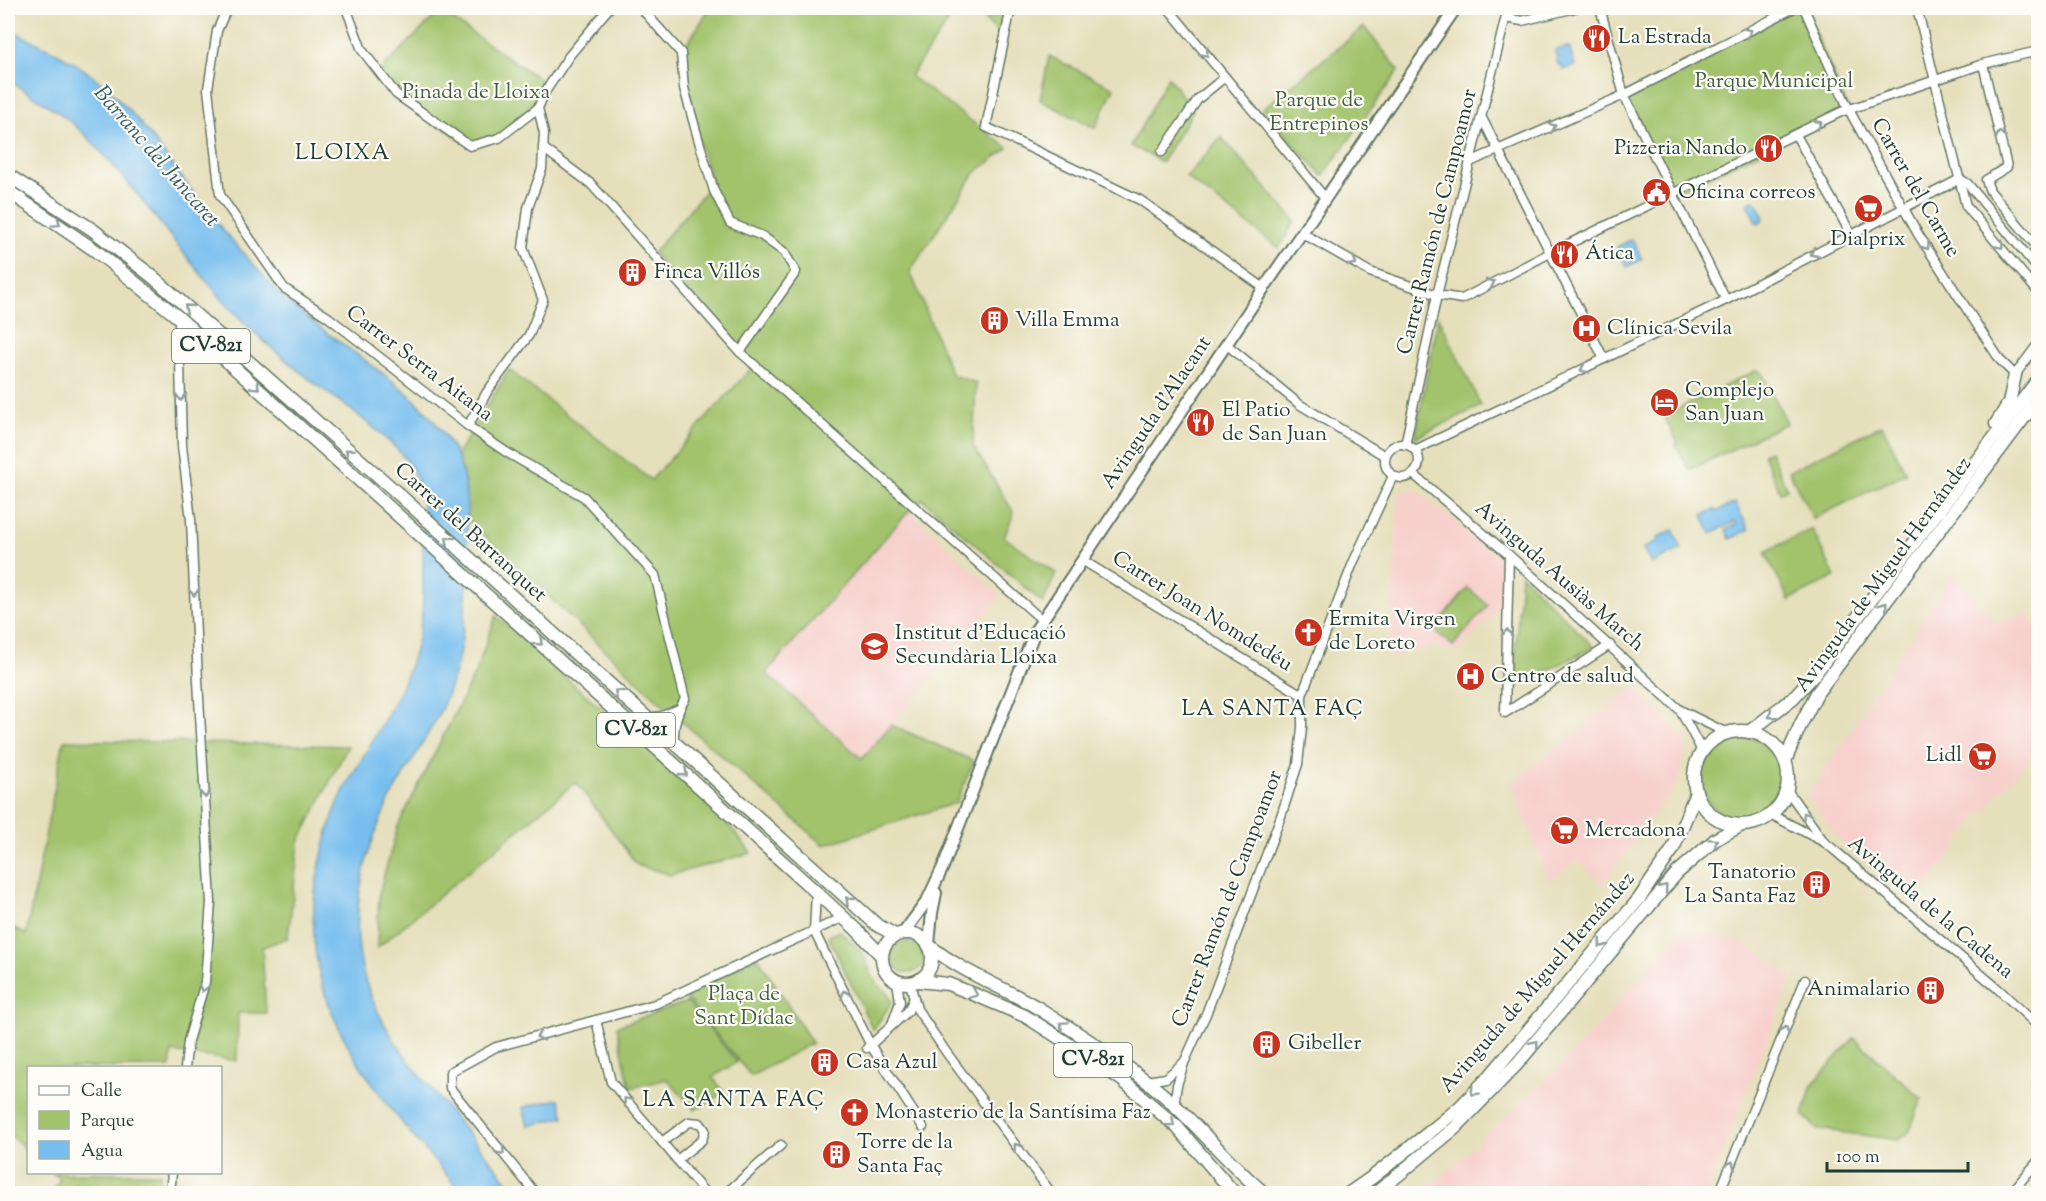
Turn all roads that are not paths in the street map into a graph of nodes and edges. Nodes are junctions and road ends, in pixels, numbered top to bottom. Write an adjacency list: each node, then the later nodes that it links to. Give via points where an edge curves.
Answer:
1 (227, 8): 51 (street, Carrer Serra Aitana, via 217,31 207,89 220,195 284,288 328,317)
2 (346, 8): 20 (street, via 362,50 396,94 470,146 499,138)
3 (609, 8): 20 (street, via 569,56)
4 (641, 8): 46 (street, via 681,53 684,88 698,138 714,191 730,223 762,236 784,252 796,272)
5 (1011, 8): 39 (street, via 986,127 1140,200)
6 (1168, 8): 17 (street, one-way to 17)
7 (1455, 8): 32 (street, Avinguda d'Alacant)
8 (1492, 8): 14 (street)
9 (1575, 8): 14 (street, via 1522,21)
10 (1600, 8): 19 (street)
11 (1794, 8): 19 (street, one-way to 11)
12 (1804, 8): 21 (street, Carrer del Carme)
13 (1917, 8): 18 (street)
14 (1507, 12): 22 (street, Carrer Ramón de Campoamor)
15 (2038, 51): 16 (street)
16 (1983, 64): 18 (street); 36 (street, one-way to 16, via 1990,191 1986,180 2007,167)
17 (1225, 77): 26 (street, via 1198,99); 32 (street)
18 (1936, 82): 21 (street); 29 (street)
19 (1624, 95): 25 (street, one-way to 19); 31 (street)
20 (538, 108): 24 (street)
21 (1849, 110): 23 (street, one-way to 21); 33 (street, Carrer del Carme)
22 (1482, 118): 25 (street); 27 (street, Carrer Ramón de Campoamor)
23 (1796, 135): 31 (street); 35 (street)
24 (543, 148): 46 (street, via 591,184); 51 (street, via 542,169 528,208 523,248 543,300 529,335 487,392)
25 (1498, 150): 27 (street); 37 (street)
26 (1162, 152)
27 (1470, 162): 41 (street, Carrer Ramón de Campoamor)
28 (8, 175): 65 (main road, Carrer del Barranquet / CV-821, one-way to 28, via 153,278 93,230)
29 (1960, 179): 33 (street); 38 (street); 40 (street, one-way to 40, via 1966,206)
30 (8, 191): 43 (main road, Carrer del Barranquet / CV-821, one-way to 43, via 96,250)
31 (1674, 193): 37 (street); 42 (street)
32 (1326, 199): 34 (street, Avinguda d'Alacant)
33 (1905, 208): 35 (street); 48 (street, Carrer del Carme, one-way to 48, via 2000,360)
34 (1302, 233): 39 (street, Avinguda d'Alacant); 41 (street, one-way to 41, via 1370,272)
35 (1851, 234): 42 (street, one-way to 42)
36 (2038, 248)
37 (1550, 253): 41 (street, one-way to 37, via 1462,299); 47 (street)
38 (2038, 269)
39 (1263, 288): 44 (street, Avinguda d'Alacant)
40 (2038, 292)
41 (1437, 295): 52 (street, Carrer Ramón de Campoamor)
42 (1726, 300): 47 (street)
43 (179, 318): 77 (main road, Carrer del Barranquet / CV-821, one-way to 77); 92 (street, one-way to 92, via 182,446 191,520 212,902 205,982 188,1041)
44 (1226, 344): 54 (street, via 1299,404); 59 (street, Avinguda d'Alacant)
45 (2038, 344): 48 (street)
46 (740, 352): 60 (street)
47 (1604, 359): 53 (street, one-way to 53)
48 (2015, 375): 57 (main road, via 2009,404)
49 (2038, 380): 57 (main road)
50 (2038, 399): 70 (main road, Avinguda de Miguel Hernández, one-way to 50, via 1817,693)
51 (468, 426): 63 (street, Carrer Serra Aitana, via 584,497 655,575 686,699)
52 (1405, 444): 53 (street); 54 (street, via 1392,447)
53 (1415, 450): 55 (street, via 1419,464)
54 (1385, 456): 56 (street, via 1386,468)
55 (1413, 474): 56 (street, via 1405,478); 58 (street, Avinguda Ausiàs March)
56 (1393, 476): 62 (street, Carrer Ramón de Campoamor, via 1353,563)
57 (1953, 491): 66 (main road, Avinguda de Miguel Hernández, one-way to 66, via 1813,676 1793,698)
58 (1509, 555): 61 (street, Avinguda Ausiàs March); 61 (street, one-way to 58, via 1505,713)
59 (1082, 560): 60 (street, Avinguda d'Alacant); 62 (street, Carrer Joan Nomdedéu)
60 (1042, 620): 76 (street, Avinguda d'Alacant)
61 (1610, 645): 64 (street, Avinguda Ausiàs March)
62 (1302, 695): 91 (street, Carrer Ramón de Campoamor, via 1298,764 1206,1014)
63 (679, 709): 65 (street); 68 (street, Carrer Serra Aitana, via 673,727)
64 (1680, 710): 67 (street, Avinguda Ausiàs March); 69 (street, Avinguda Ausiàs March)
65 (646, 718): 68 (main road, Carrer del Barranquet / CV-821)
66 (1749, 732): 67 (main road); 70 (main road, via 1767,738)
67 (1727, 733): 69 (main road)
68 (674, 743): 80 (main road, Carrer del Barranquet / CV-821, one-way to 68, via 877,925)
69 (1702, 751): 72 (main road, via 1694,771)
70 (1785, 760): 71 (main road)
71 (1787, 790): 73 (main road); 75 (street, Avinguda de la Cadena, one-way to 71)
72 (1696, 793): 74 (main road, via 1708,813); 110 (main road, Avinguda de Miguel Hernández, one-way to 110, via 1673,849 1639,899 1490,1077 1444,1120)
73 (1772, 815): 74 (main road); 75 (street, Avinguda de la Cadena)
74 (1740, 826): 111 (main road, Avinguda de Miguel Hernández, one-way to 74, via 1455,1128 1517,1064 1677,873 1716,839)
75 (1824, 842): 89 (street, Avinguda de la Cadena)
76 (943, 867): 80 (street, Avinguda d'Alacant, via 927,901); 81 (street, Avinguda d'Alacant, via 932,913)
77 (816, 892): 78 (main road, Carrer del Barranquet / CV-821); 79 (street)
78 (844, 917): 79 (street); 82 (main road, Carrer del Barranquet / CV-821)
79 (814, 931): 87 (street, via 655,1004); 90 (street, one-way to 79)
80 (900, 933): 81 (main road, CV-821, via 920,935); 82 (main road, via 887,941)
81 (930, 946): 85 (main road, via 931,967); 93 (main road, CV-821, one-way to 81, via 1037,1008 951,962)
82 (881, 955): 84 (main road, CV-821, via 884,969)
83 (1805, 980): 112 (street, one-way to 83)
84 (897, 981): 85 (main road, CV-821); 88 (street, via 900,1002)
85 (914, 982): 86 (street); 101 (main road, CV-821, one-way to 101, via 948,984 1025,1016 1061,1039 1121,1079 1177,1127)
86 (914, 998): 88 (street, via 908,1011); 107 (street, one-way to 86, via 946,1052 917,1009)
87 (596, 1020): 96 (street, one-way to 87, via 611,1082); 104 (street, one-way to 104, via 496,1047 450,1072 450,1088)
88 (892, 1024): 90 (street)
89 (2038, 1026)
90 (869, 1047): 95 (street)
91 (1184, 1063): 93 (street, via 1166,1078); 94 (street, Carrer Ramón de Campoamor)
92 (185, 1066)
93 (1146, 1081): 94 (main road, CV-821)
94 (1174, 1106): 109 (main road, CV-821)
95 (922, 1127)
96 (662, 1143): 98 (street); 98 (street, via 689,1122 700,1123 705,1130 702,1140)
97 (782, 1145): 106 (street)
98 (677, 1160): 105 (street)
99 (2038, 1161): 102 (street)
100 (172, 1174): 103 (street)
101 (1228, 1188): 108 (main road, CV-821)
102 (2014, 1192)
103 (170, 1194)
104 (536, 1194)
105 (706, 1194)
106 (725, 1194)
107 (1052, 1194)
108 (1236, 1194)
109 (1265, 1194)
110 (1348, 1194)
111 (1375, 1194)
112 (1719, 1194)

